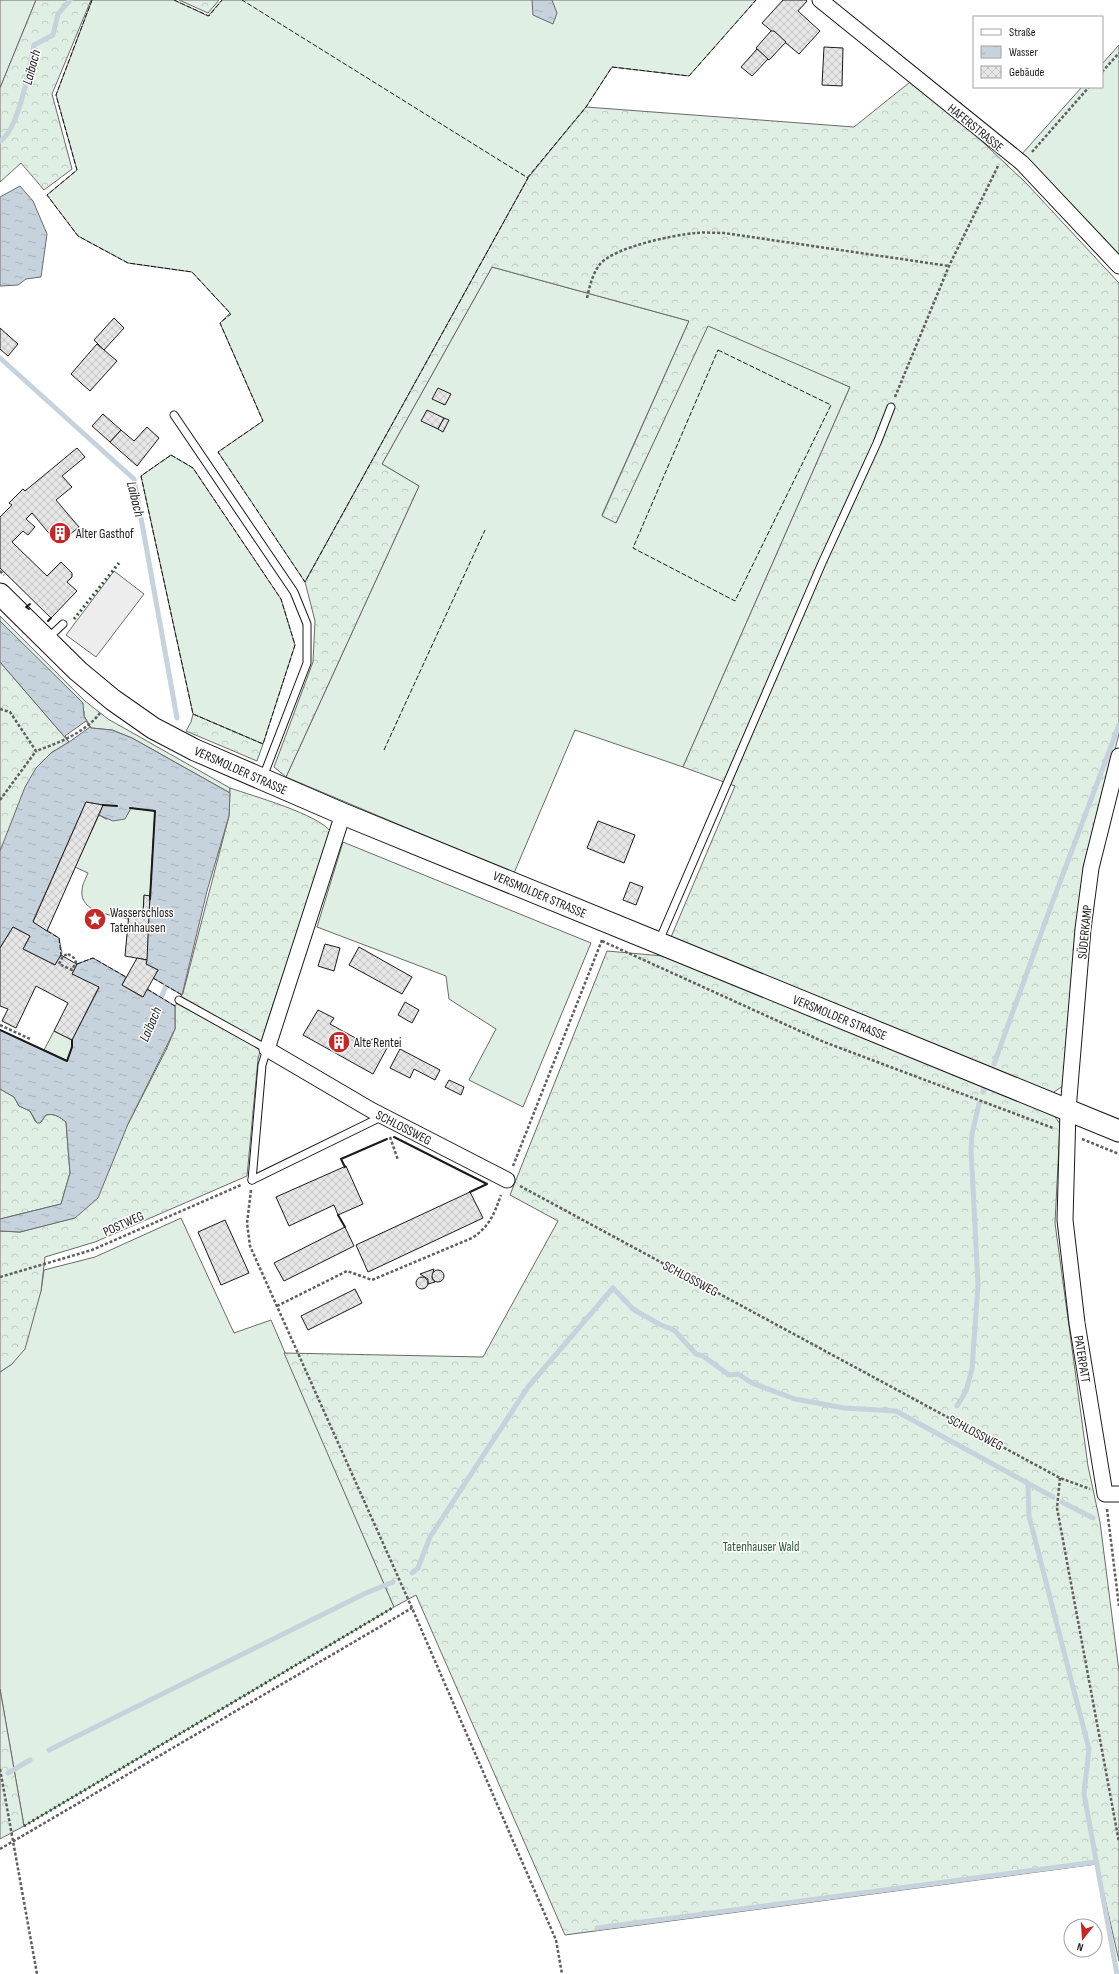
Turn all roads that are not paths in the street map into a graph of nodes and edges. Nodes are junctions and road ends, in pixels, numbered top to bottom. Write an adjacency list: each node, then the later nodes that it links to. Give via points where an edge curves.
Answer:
1 (820, 0): 2 (street, HAFERSTRASSE, via 1005,151 1022,162)
2 (1119, 266)
3 (891, 407): 11 (lane, via 878,443 822,563)
4 (174, 415): 9 (lane, via 294,592 307,624 307,663)
5 (0, 594): 7 (main road, VERSMOLDER STRASSE)
6 (63, 624): 7 (lane)
7 (47, 640): 9 (main road, VERSMOLDER STRASSE, via 78,671 153,728)
8 (1119, 756): 14 (street, SÜDERKAMP, via 1091,868 1083,929)
9 (262, 780): 10 (main road, VERSMOLDER STRASSE)
10 (343, 814): 11 (main road, VERSMOLDER STRASSE); 13 (street)
11 (658, 943): 14 (main road, VERSMOLDER STRASSE)
12 (179, 1000): 13 (lane, SCHLOSSWEG)
13 (267, 1050): 15 (street, SCHLOSSWEG); 15 (lane, via 262,1065 252,1180)
14 (1068, 1110): 16 (main road, VERSMOLDER STRASSE); 18 (street, PATERPATT, via 1065,1220 1077,1323)
15 (383, 1116): 17 (street, SCHLOSSWEG)
16 (1119, 1131)
17 (507, 1180)
18 (1112, 1494)

